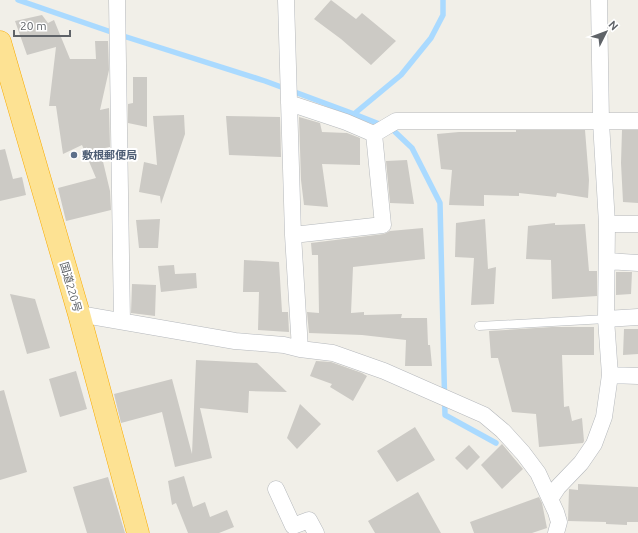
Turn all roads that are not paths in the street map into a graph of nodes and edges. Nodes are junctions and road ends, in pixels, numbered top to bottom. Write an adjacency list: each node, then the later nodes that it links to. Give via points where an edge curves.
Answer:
1 (117, 0): 17 (street)
2 (286, 0): 5 (street)
3 (599, 0): 7 (street)
4 (0, 42): 14 (highway, 国道220号)
5 (289, 103): 8 (street); 11 (street)
6 (638, 121): 7 (street)
7 (601, 122): 8 (street, via 396,121); 9 (street)
8 (374, 134): 11 (street, via 384,226)
9 (607, 224): 10 (street); 12 (street)
10 (638, 224)
11 (293, 235): 19 (street)
12 (607, 261): 13 (street); 16 (street)
13 (638, 263)
14 (79, 314): 17 (street); 24 (highway, 国道220号)
15 (638, 317): 16 (street)
16 (606, 318): 18 (lane); 20 (street)
17 (122, 321): 19 (street, via 236,341)
18 (479, 326)
19 (300, 349): 23 (street, via 340,355 384,371 484,415 523,453 538,473)
20 (610, 375): 21 (street); 23 (street, via 604,417 594,444)
21 (638, 376)
22 (276, 489): 25 (street, via 293,526 309,520)
23 (550, 499): 26 (street, via 559,522)
24 (138, 533)
25 (316, 533)
26 (556, 533)

